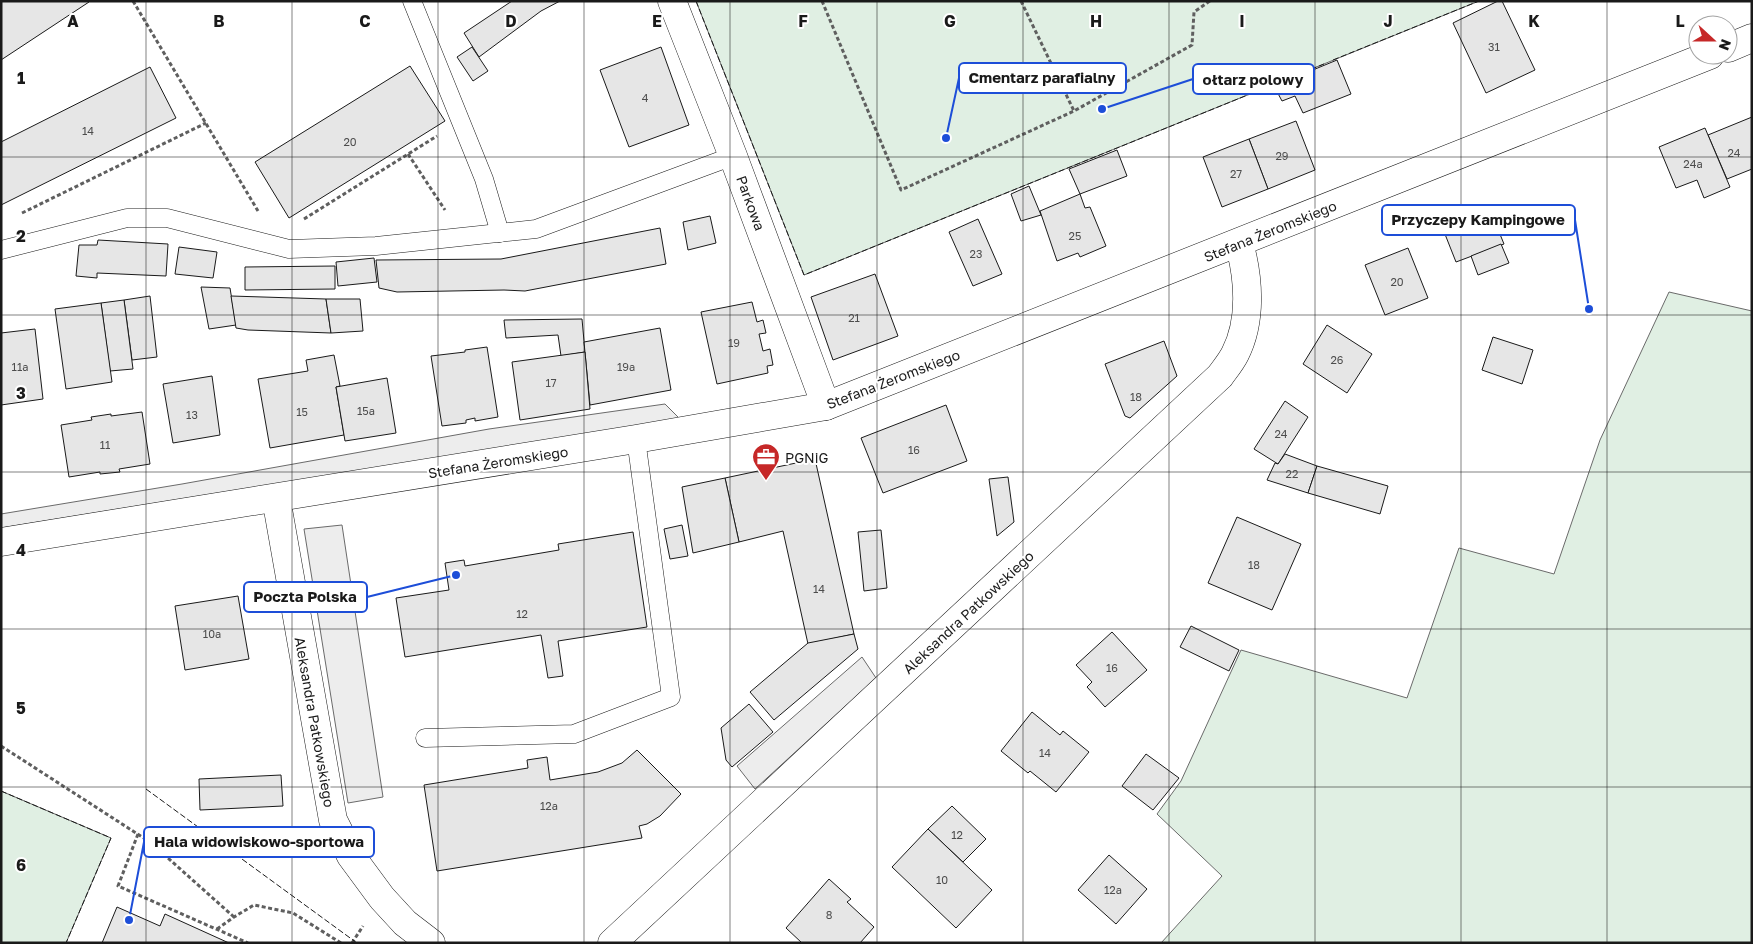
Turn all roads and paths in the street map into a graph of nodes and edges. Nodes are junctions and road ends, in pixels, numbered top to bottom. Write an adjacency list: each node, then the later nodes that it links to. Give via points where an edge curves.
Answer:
1 (133, 1): 12 (path)
2 (412, 1): 11 (lane)
3 (672, 1): 14 (street, Parkowa)
4 (822, 1): 10 (path, via 901,190)
5 (1021, 1): 10 (path)
6 (1210, 1): 10 (path, via 1194,12 1192,45)
7 (1752, 38): 8 (street)
8 (1738, 44)
9 (1688, 64): 20 (street, Stefana Żeromskiego)
10 (1074, 111)
11 (461, 121): 13 (path); 18 (lane, via 484,178)
12 (206, 123): 15 (path); 16 (path)
13 (408, 154): 17 (path); 19 (path, via 446,212)
14 (733, 156): 18 (lane, via 536,229); 22 (street, Parkowa)
15 (19, 214)
16 (261, 217)
17 (303, 220)
18 (500, 233): 19 (lane)
19 (447, 238): 21 (lane, via 376,246 289,249 167,218 127,218)
20 (1239, 243): 22 (street, Stefana Żeromskiego); 34 (street, Aleksandra Patkowskiego, via 1247,298 1243,332 1235,354 1220,376)
21 (1, 250)
22 (826, 406): 23 (street, Stefana Żeromskiego)
23 (636, 439): 24 (street, Stefana Żeromskiego); 26 (lane, via 671,698 574,734)
24 (276, 498): 25 (street, Stefana Żeromskiego); 33 (street, Aleksandra Patkowskiego, via 333,820 351,856 382,898)
25 (1, 542)
26 (425, 738)
27 (1, 746): 28 (path)
28 (138, 834): 29 (path); 30 (path, via 118,886)
29 (234, 917): 30 (path); 32 (path, via 254,905 293,913)
30 (217, 929): 31 (path)
31 (248, 943)
32 (341, 943)
33 (431, 943)
34 (612, 943)

